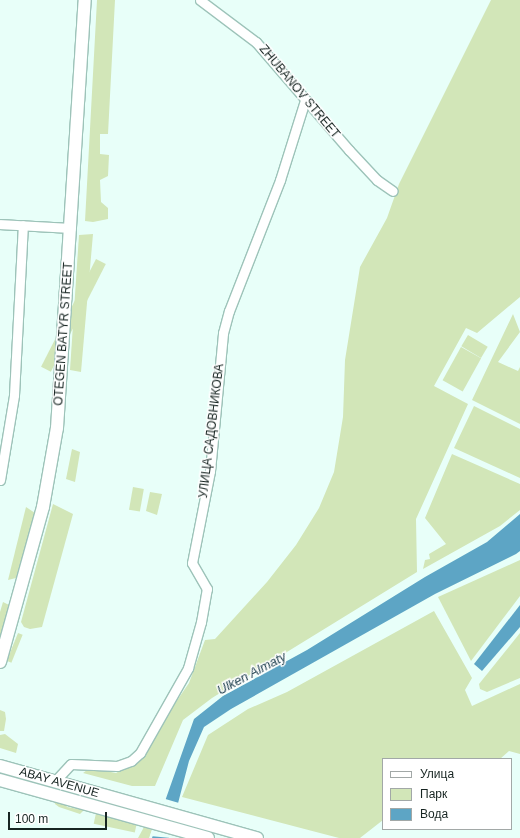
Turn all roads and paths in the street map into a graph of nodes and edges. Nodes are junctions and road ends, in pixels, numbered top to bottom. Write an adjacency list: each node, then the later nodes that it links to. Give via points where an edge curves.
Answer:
1 (85, 0): 7 (main road, OTEGEN BATYR STREET)
2 (200, 0): 3 (street, ZHUBANOV STREET, via 256,42)
3 (305, 100): 4 (street, ZHUBANOV STREET, via 372,175); 12 (street, УЛИЦА САДОВНИКОВА, via 280,180 222,334 210,471 192,563 207,589 188,668 140,753 131,761 117,766 72,764)
4 (393, 191)
5 (0, 224): 6 (street)
6 (23, 225): 7 (street); 8 (street, via 14,395)
7 (71, 228): 9 (main road, OTEGEN BATYR STREET, via 57,428 43,507)
8 (0, 480)
9 (0, 662)
10 (0, 766): 12 (main road, ABAY AVENUE)
11 (0, 780): 13 (main road, ABAY AVENUE)
12 (55, 781): 13 (main road, ABAY AVENUE)
13 (152, 815): 14 (main road, ABAY AVENUE)
14 (185, 824): 15 (main road, ABAY AVENUE); 16 (main road, ABAY AVENUE)
15 (208, 838)
16 (257, 838)

